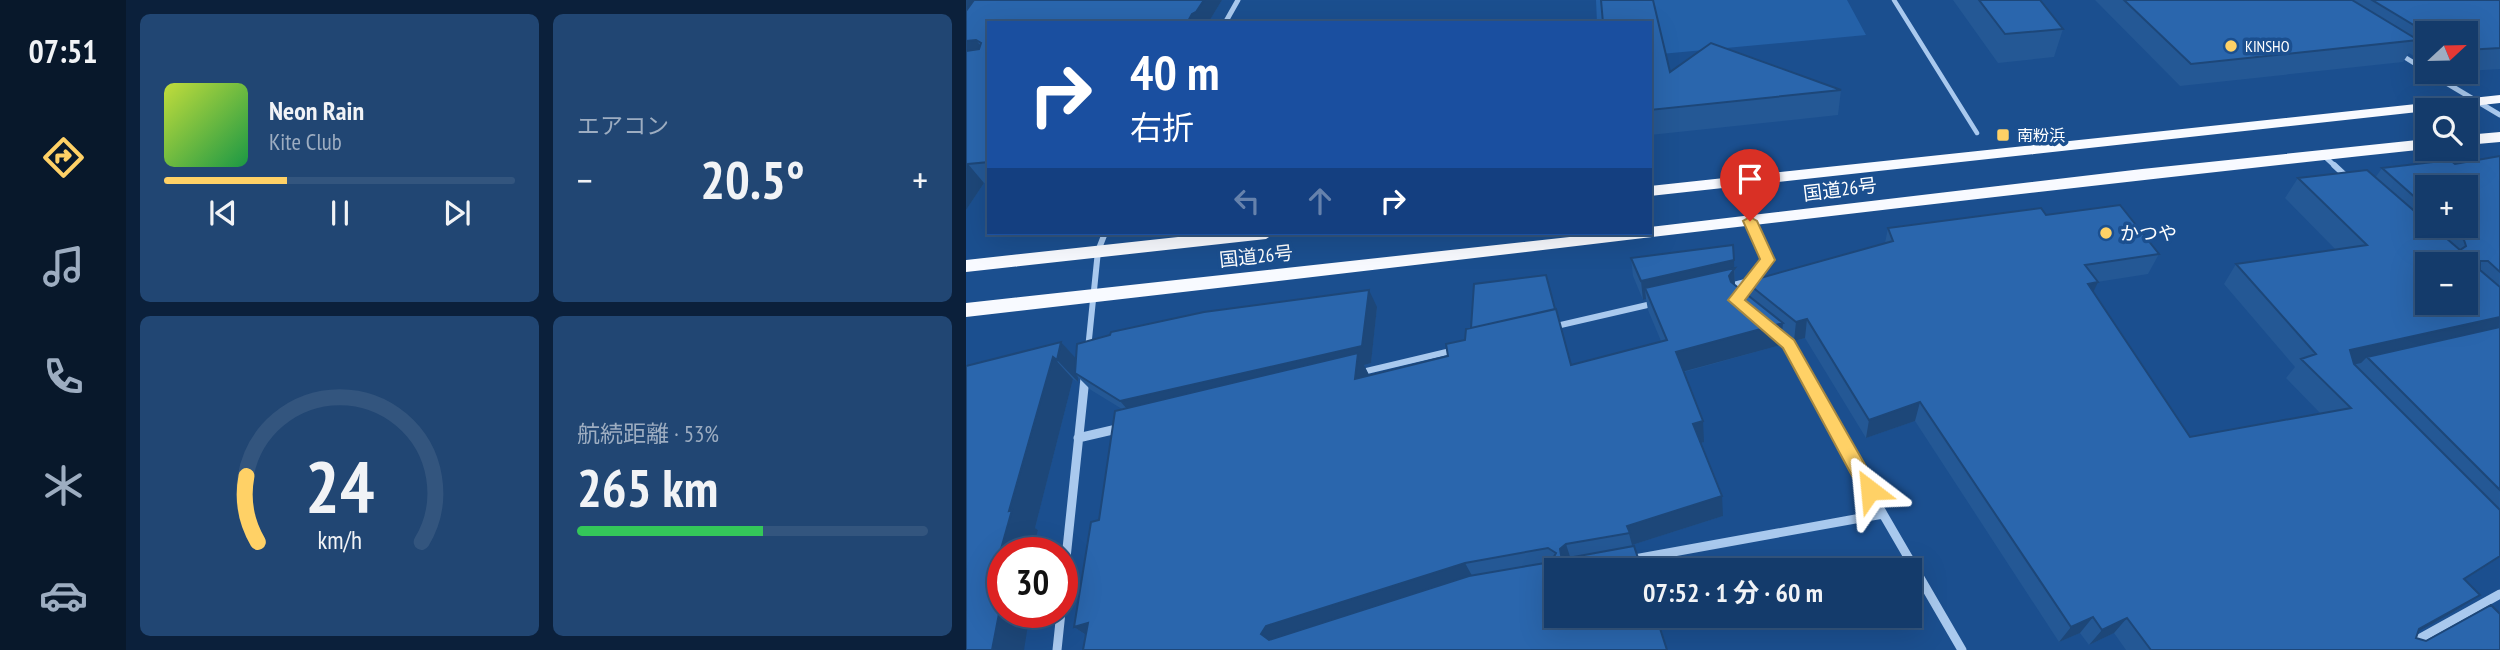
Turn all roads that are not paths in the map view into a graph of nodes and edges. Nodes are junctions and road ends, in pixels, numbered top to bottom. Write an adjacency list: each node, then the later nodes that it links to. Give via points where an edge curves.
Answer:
1 (1238, 0): 3 (street)
2 (1894, 0): 13 (street)
3 (1227, 21)
4 (2387, 46): 5 (street)
5 (2415, 63)
6 (2448, 84): 7 (street)
7 (2470, 98)
8 (2500, 99): 9 (highway, 国道26号)
9 (2478, 100)
10 (2478, 103): 12 (street)
11 (2415, 106): 19 (highway, 国道26号)
12 (2500, 115)
13 (1977, 133)
14 (2500, 137): 15 (highway)
15 (2478, 139)
16 (2415, 145): 17 (highway, 国道26号)
17 (2323, 155): 18 (street); 20 (highway, 国道26号)
18 (2353, 182)
19 (1652, 191)
20 (1750, 221): 21 (highway, 国道26号); 27 (street, via 1767,260)
21 (1652, 232)
22 (1104, 235): 25 (street)
23 (1247, 235): 25 (highway, 国道26号)
24 (1624, 235): 29 (highway, 国道26号)
25 (1098, 251): 26 (highway, 国道26号); 29 (street)
26 (966, 266)
27 (1752, 280): 28 (street); 31 (street, via 1735,300)
28 (1712, 290)
29 (1094, 294): 32 (highway, 国道26号); 36 (street)
30 (1672, 299): 34 (street)
31 (1746, 309)
32 (966, 310)
33 (1767, 327): 41 (street, via 1788,344)
34 (1537, 331)
35 (1469, 346): 38 (street)
36 (1087, 355)
37 (1086, 369): 40 (street)
38 (1348, 375)
39 (1132, 425): 40 (street)
40 (1078, 438): 42 (street)
41 (1883, 514): 43 (street); 47 (street)
42 (1068, 537)
43 (1641, 558)
44 (2500, 594): 48 (street)
45 (1059, 628): 46 (street)
46 (1057, 650)
47 (1962, 650)
48 (2399, 650)

